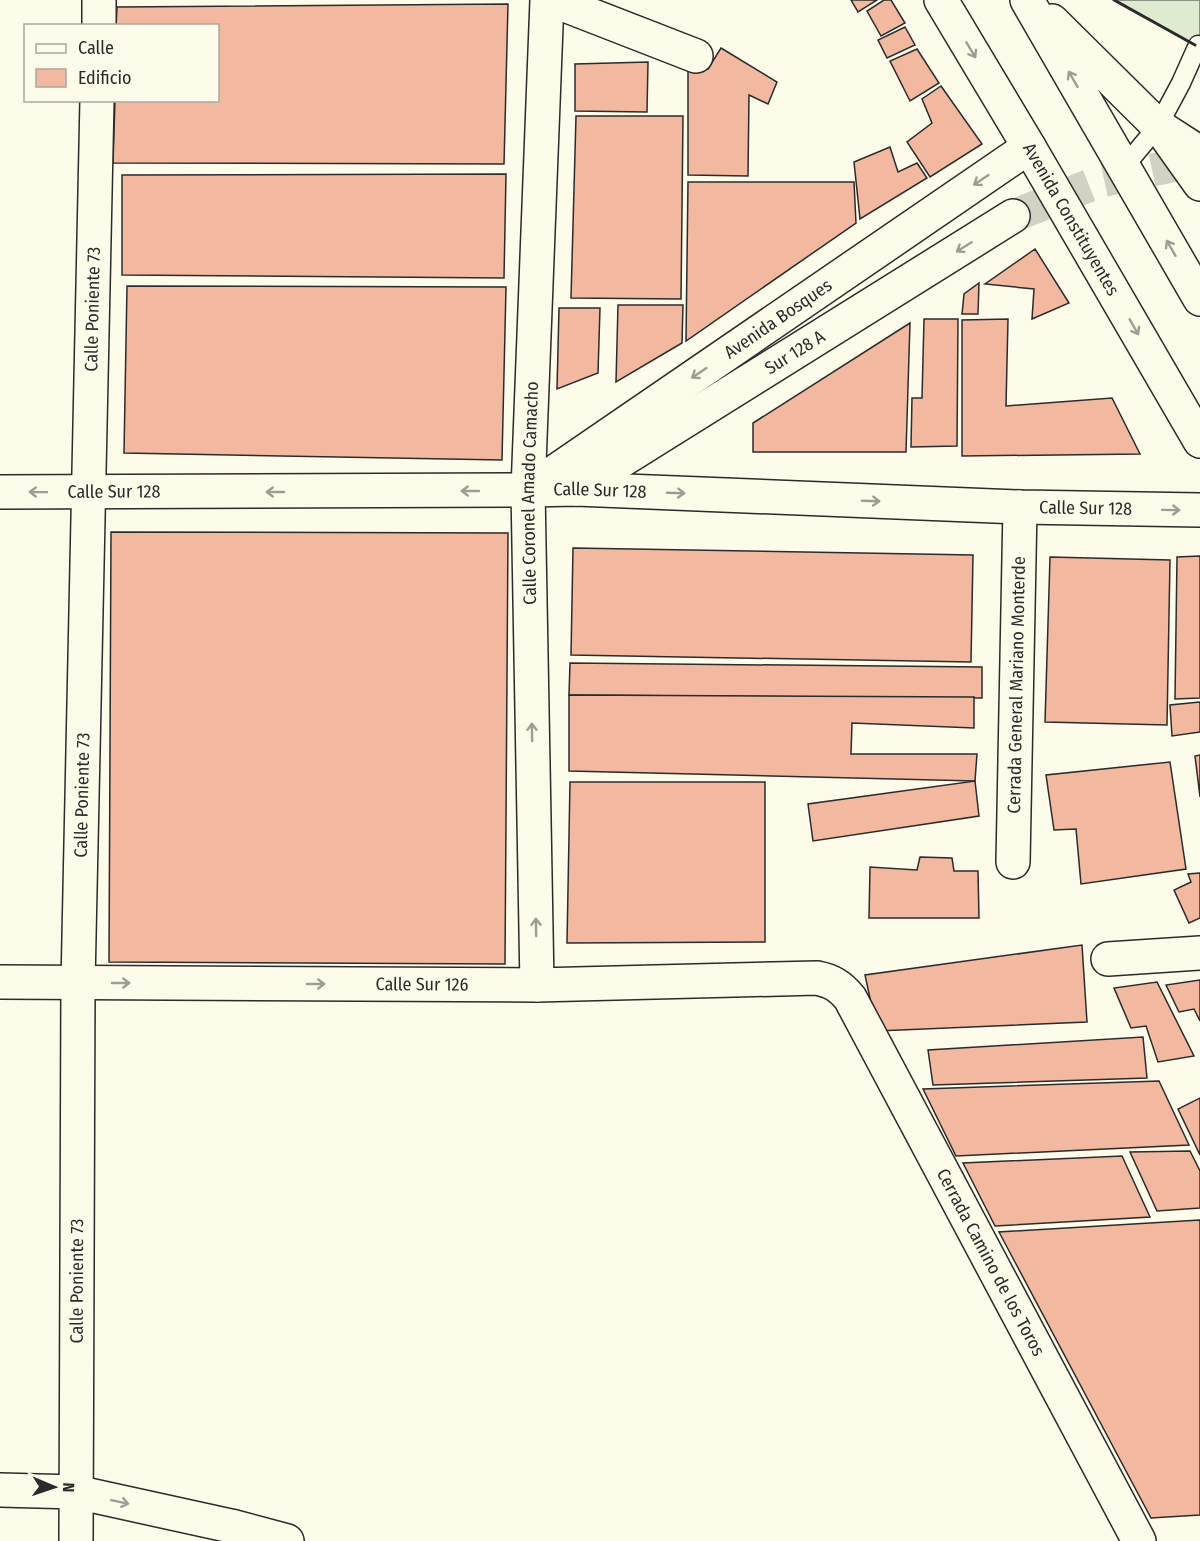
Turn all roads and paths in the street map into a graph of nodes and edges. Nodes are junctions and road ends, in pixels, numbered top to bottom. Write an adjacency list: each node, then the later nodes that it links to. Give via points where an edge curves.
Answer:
1 (99, 0): 6 (main road)
2 (547, 0): 19 (main road, Calle Coronel Amado Camacho)
3 (552, 0): 8 (main road)
4 (941, 0): 11 (main road, Avenida Constituyentes, one-way to 11)
5 (1029, 0): 10 (main road); 13 (main road, one-way to 5)
6 (99, 24)
7 (1198, 45): 10 (lane)
8 (696, 56)
9 (97, 102): 21 (main road, Calle Poniente 73)
10 (1158, 126): 12 (main road); 13 (lane); 14 (main road)
11 (1029, 147): 17 (main road, Avenida Constituyentes, one-way to 17); 19 (main road, Avenida Bosques, one-way to 19)
12 (1200, 153)
13 (1124, 167): 16 (main road, one-way to 13)
14 (1200, 184)
15 (1014, 216): 18 (main road, Sur 128 A, one-way to 18)
16 (1200, 299)
17 (1200, 441)
18 (576, 489): 19 (main road, Calle Sur 128); 22 (main road, Calle Sur 128, one-way to 22)
19 (528, 490): 21 (main road, Calle Sur 128, one-way to 21); 29 (main road, Calle Coronel Amado Camacho, one-way to 19)
20 (0, 492): 21 (main road, Calle Sur 128, one-way to 20)
21 (88, 493): 28 (main road, Calle Poniente 73)
22 (1020, 507): 23 (main road, Calle Sur 128, one-way to 23); 24 (main road, Cerrada General Mariano Monterde)
23 (1200, 510)
24 (1013, 862)
25 (1200, 953): 26 (main road)
26 (1108, 959)
27 (0, 982): 28 (main road, Calle Sur 126)
28 (78, 983): 29 (main road, Calle Sur 126, one-way to 29); 32 (main road, Calle Poniente 73)
29 (537, 985): 30 (main road, Calle Sur 126, via 817,978)
30 (840, 986): 35 (main road, Cerrada Camino de los Toros, via 850,998)
31 (0, 1490): 32 (main road)
32 (76, 1492): 33 (main road, Calle Poniente 73); 34 (main road, one-way to 34)
33 (76, 1541)
34 (287, 1541)
35 (1139, 1541)

